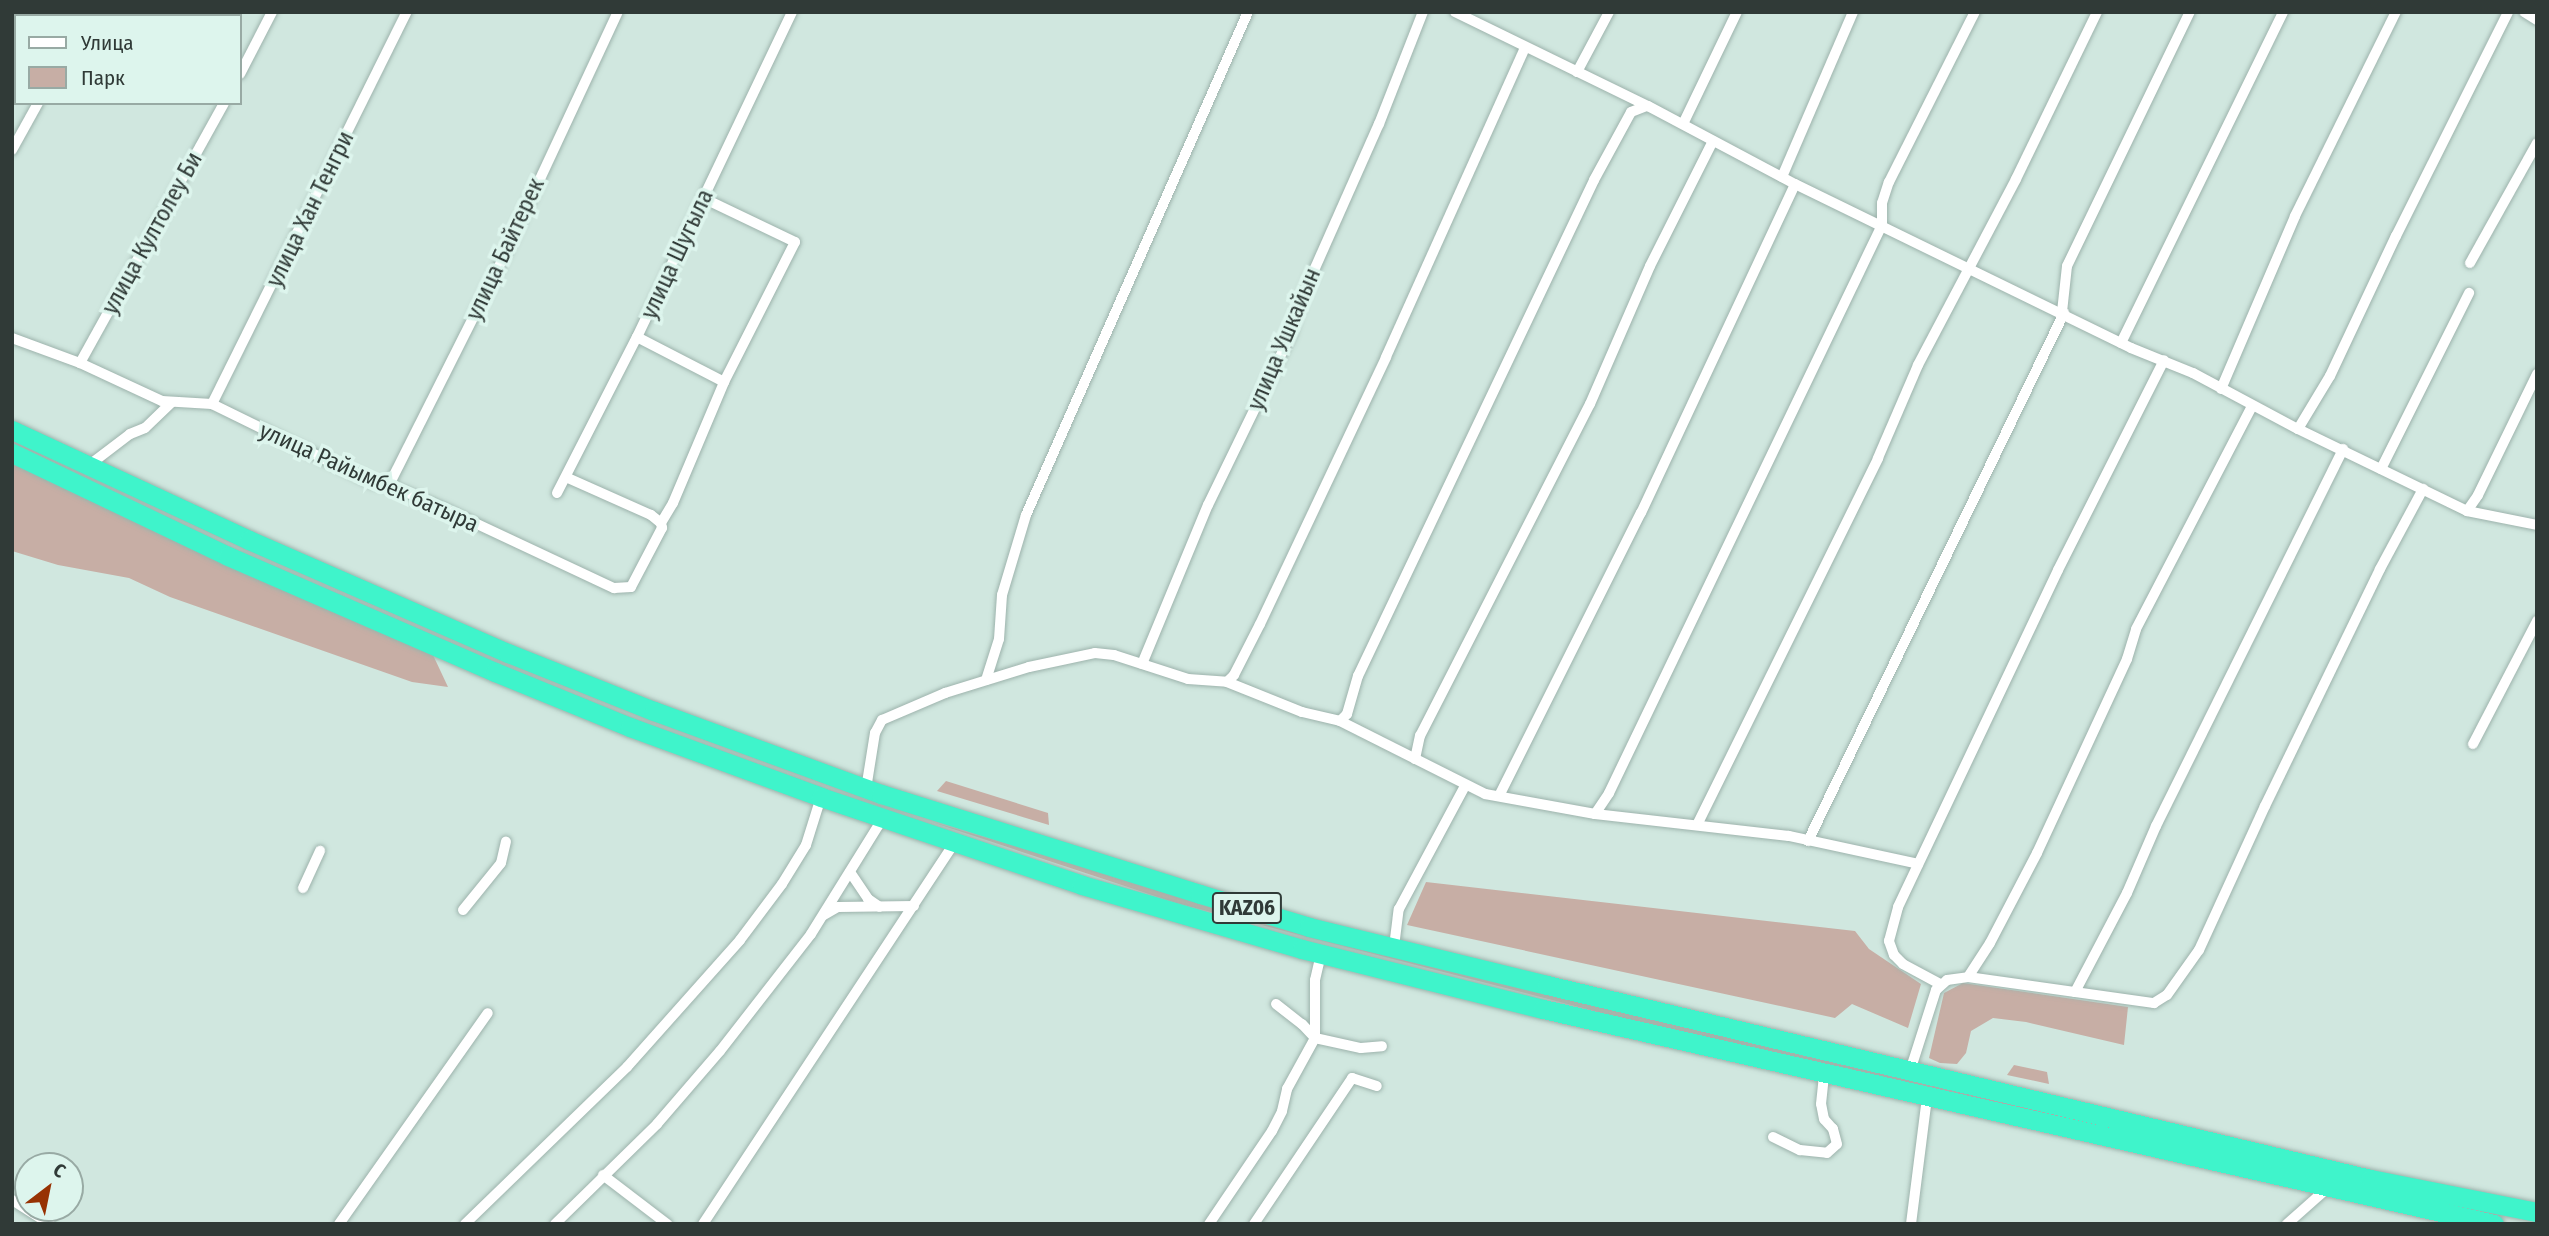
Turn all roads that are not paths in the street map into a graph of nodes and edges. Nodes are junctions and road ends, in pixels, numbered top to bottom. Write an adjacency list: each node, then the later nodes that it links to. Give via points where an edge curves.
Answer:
1 (272, 12): 22 (street)
2 (407, 12): 48 (street, улица Хан Тенгри)
3 (618, 12): 57 (street, улица Байтерек, via 505,254)
4 (792, 12): 33 (street, улица Шугыла)
5 (1248, 12): 65 (street, via 1026,514 1002,595 999,639)
6 (1423, 12): 64 (street, улица Ушкайын, via 1300,302 1291,334 1208,505)
7 (1455, 12): 20 (street)
8 (1485, 12): 20 (street)
9 (1609, 12): 23 (street)
10 (1737, 12): 27 (street)
11 (1853, 12): 31 (street)
12 (1975, 12): 34 (street, via 1889,182 1882,203)
13 (2097, 12): 36 (street)
14 (2190, 12): 38 (street, via 2067,267)
15 (2283, 12): 41 (street)
16 (2396, 12): 46 (street, via 2295,216)
17 (2508, 12): 50 (street, via 2330,376)
18 (2524, 12): 19 (street)
19 (2537, 20)
20 (1478, 24): 21 (street)
21 (1525, 47): 23 (street); 66 (street, via 1386,357)
22 (242, 70)
23 (1577, 72): 26 (street)
24 (37, 105): 30 (street)
25 (223, 105): 43 (street, улица Култолеу Би)
26 (1648, 106): 27 (street); 67 (street, via 1631,112 1594,180)
27 (1683, 124): 28 (street)
28 (1713, 141): 31 (street); 69 (street, via 1650,267 1590,404 1420,736)
29 (2537, 143): 35 (street)
30 (12, 149)
31 (1782, 177): 32 (street)
32 (1795, 184): 34 (street); 72 (street, via 1641,513)
33 (703, 198): 39 (street, улица Шугыла); 45 (street, via 795,242)
34 (1882, 225): 36 (street); 74 (street)
35 (2470, 263)
36 (1969, 267): 38 (street); 76 (street)
37 (2469, 293): 55 (street)
38 (2063, 313): 41 (street); 77 (street)
39 (637, 337): 45 (street); 56 (street, улица Шугыла)
40 (12, 338): 43 (street, улица Райымбек батыра)
41 (2121, 343): 42 (street)
42 (2164, 360): 46 (street); 81 (street)
43 (80, 363): 47 (street, улица Райымбек батыра, via 147,396)
44 (2537, 374): 60 (street)
45 (724, 382): 61 (street)
46 (2221, 388): 49 (street)
47 (172, 402): 48 (street, улица Райымбек батыра); 54 (street, via 145,428)
48 (212, 404): 57 (street, улица Райымбек батыра, via 373,483)
49 (2252, 406): 50 (street); 90 (street, via 2136,629 2127,659 2037,853)
50 (2298, 429): 52 (street)
51 (12, 430): 54 (highway, KАZ06)
52 (2343, 449): 55 (street); 92 (street)
53 (12, 453): 73 (highway, KАZ06, via 228,556 495,672)
54 (88, 466): 71 (highway, KАZ06, via 508,653)
55 (2381, 469): 58 (street)
56 (568, 478): 59 (street, улица Шугыла); 61 (street)
57 (389, 485): 61 (street, улица Райымбек батыра, via 623,589 631,587)
58 (2423, 489): 60 (street); 92 (street, via 2188,968 2167,995 2154,1003)
59 (557, 494)
60 (2467, 511): 62 (street)
61 (661, 523)
62 (2537, 526)
63 (2537, 621): 68 (street)
64 (1142, 664): 65 (street, via 1095,653); 66 (street, via 1188,679)
65 (986, 680): 71 (street, via 882,720 875,733)
66 (1227, 682): 67 (street, via 1302,712)
67 (1340, 721): 69 (street)
68 (2473, 744)
69 (1415, 759): 70 (street)
70 (1465, 786): 72 (street); 88 (street, via 1399,909)
71 (873, 792): 75 (highway, via 882,806); 88 (highway, KАZ06, via 1200,894)
72 (1499, 796): 74 (street)
73 (821, 797): 75 (highway, KАZ06); 109 (street, via 806,845 740,940 627,1067)
74 (1595, 814): 76 (street)
75 (878, 816): 79 (highway, KАZ06); 82 (street)
76 (1697, 825): 77 (street)
77 (1808, 841): 81 (street)
78 (506, 842): 86 (street, via 501,863)
79 (955, 842): 84 (street); 89 (highway, KАZ06, via 1082,885)
80 (320, 851): 83 (street)
81 (1918, 864): 91 (street, via 1898,907 1889,941 1903,964)
82 (850, 872): 85 (street, via 868,900); 87 (street)
83 (303, 888)
84 (914, 906): 85 (street); 112 (street)
85 (880, 907): 87 (street, via 838,907)
86 (463, 910)
87 (822, 916): 103 (street, via 699,1076)
88 (1394, 947): 97 (highway, KАZ06)
89 (1321, 954): 95 (street, via 1315,980); 98 (highway, KАZ06)
90 (1968, 977): 91 (street); 92 (street)
91 (1940, 984): 97 (street)
92 (2076, 992)
93 (1276, 1004): 95 (street)
94 (488, 1013): 108 (street)
95 (1315, 1038): 96 (street, via 1361,1048); 113 (street, via 1287,1089 1272,1131)
96 (1382, 1046)
97 (1910, 1070): 102 (highway, KАZ06)
98 (1824, 1073): 100 (highway, KАZ06); 101 (street, via 1821,1104 1837,1144 1827,1153 1800,1150)
99 (1377, 1086): 114 (street, via 1352,1078)
100 (1927, 1097): 104 (highway, KАZ06); 115 (street)
101 (1773, 1137)
102 (2341, 1172): 104 (street); 106 (highway, KАZ06)
103 (603, 1175): 110 (street); 111 (street)
104 (2328, 1188): 116 (street); 117 (highway, KАZ06)
105 (12, 1200): 107 (street)
106 (2537, 1212)
107 (50, 1224)
108 (340, 1224)
109 (465, 1224)
110 (555, 1224)
111 (667, 1224)
112 (703, 1224)
113 (1209, 1224)
114 (1254, 1224)
115 (1911, 1224)
116 (2287, 1224)
117 (2494, 1224)

